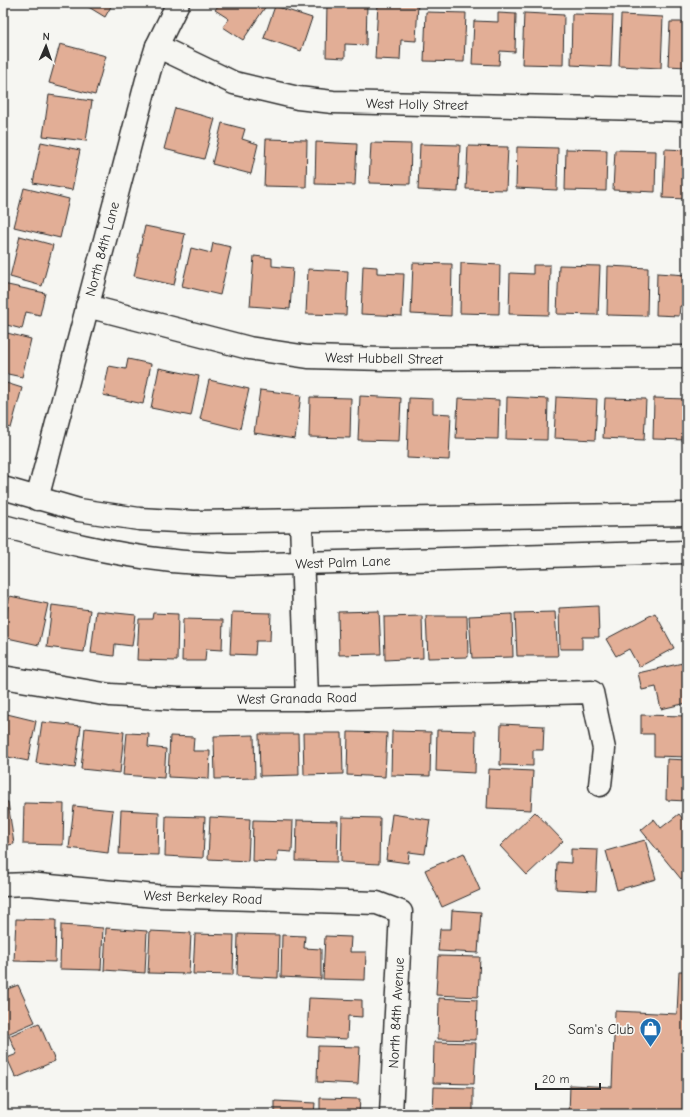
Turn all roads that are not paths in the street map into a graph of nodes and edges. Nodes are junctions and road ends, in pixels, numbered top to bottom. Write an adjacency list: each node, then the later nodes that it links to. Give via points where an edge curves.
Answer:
1 (178, 3): 2 (street, North 84th Lane)
2 (157, 46): 3 (street, West Holly Street, via 234,83 298,98 333,102); 4 (street, North 84th Lane)
3 (687, 110)
4 (87, 306): 5 (street, West Hubbell Street, via 249,348 308,357); 7 (street, North 84th Lane)
5 (687, 357)
6 (3, 488): 7 (street)
7 (37, 499): 9 (street, via 79,510 139,519 194,522)
8 (687, 514): 9 (street)
9 (301, 521): 12 (street)
10 (3, 526): 12 (street, West Palm Lane, via 67,544 166,560 232,564)
11 (687, 552): 12 (street, West Palm Lane)
12 (302, 563): 14 (street)
13 (3, 678): 14 (street, West Granada Road, via 110,695 178,699)
14 (307, 699): 15 (street, West Granada Road, via 592,692 604,749)
15 (600, 786)
16 (3, 885): 17 (street, West Berkeley Road, via 28,884 156,896 377,902)
17 (401, 912): 18 (street, North 84th Avenue)
18 (391, 1114)

